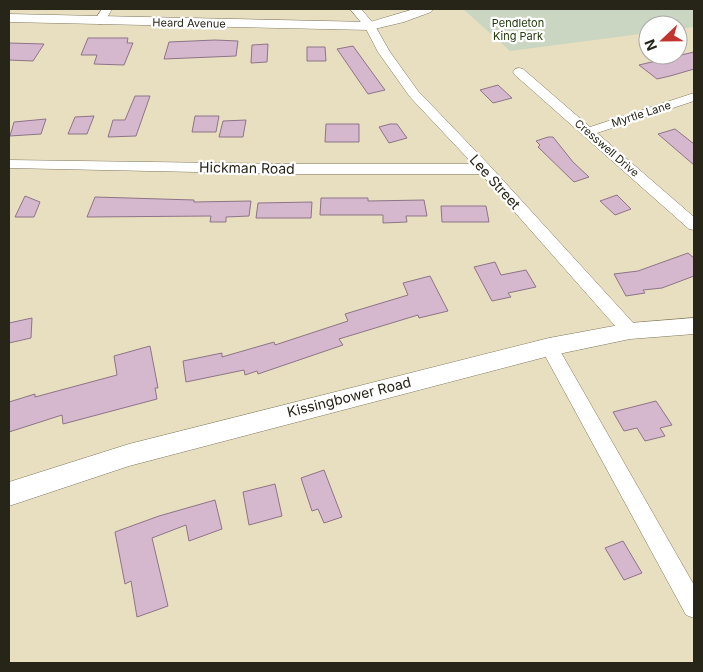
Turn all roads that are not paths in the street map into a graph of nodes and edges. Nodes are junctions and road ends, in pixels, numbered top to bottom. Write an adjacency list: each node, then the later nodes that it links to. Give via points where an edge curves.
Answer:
1 (107, 9): 5 (street)
2 (355, 9): 6 (street)
3 (426, 9): 6 (street, Heard Avenue)
4 (9, 18): 5 (street, Heard Avenue)
5 (100, 22): 6 (street, Heard Avenue)
6 (370, 26): 11 (street, Lee Street, via 414,94)
7 (519, 72): 9 (street, Cresswell Drive)
8 (694, 97): 9 (street, Myrtle Lane)
9 (588, 132): 12 (street, Cresswell Drive)
10 (9, 164): 11 (street, Hickman Road)
11 (485, 169): 14 (street, Lee Street)
12 (694, 225)
13 (694, 326): 14 (street, Kissingbower Road)
14 (630, 331): 15 (street, Kissingbower Road)
15 (549, 347): 16 (street, Kissingbower Road, via 129,455); 17 (street)
16 (9, 494)
17 (694, 607)

